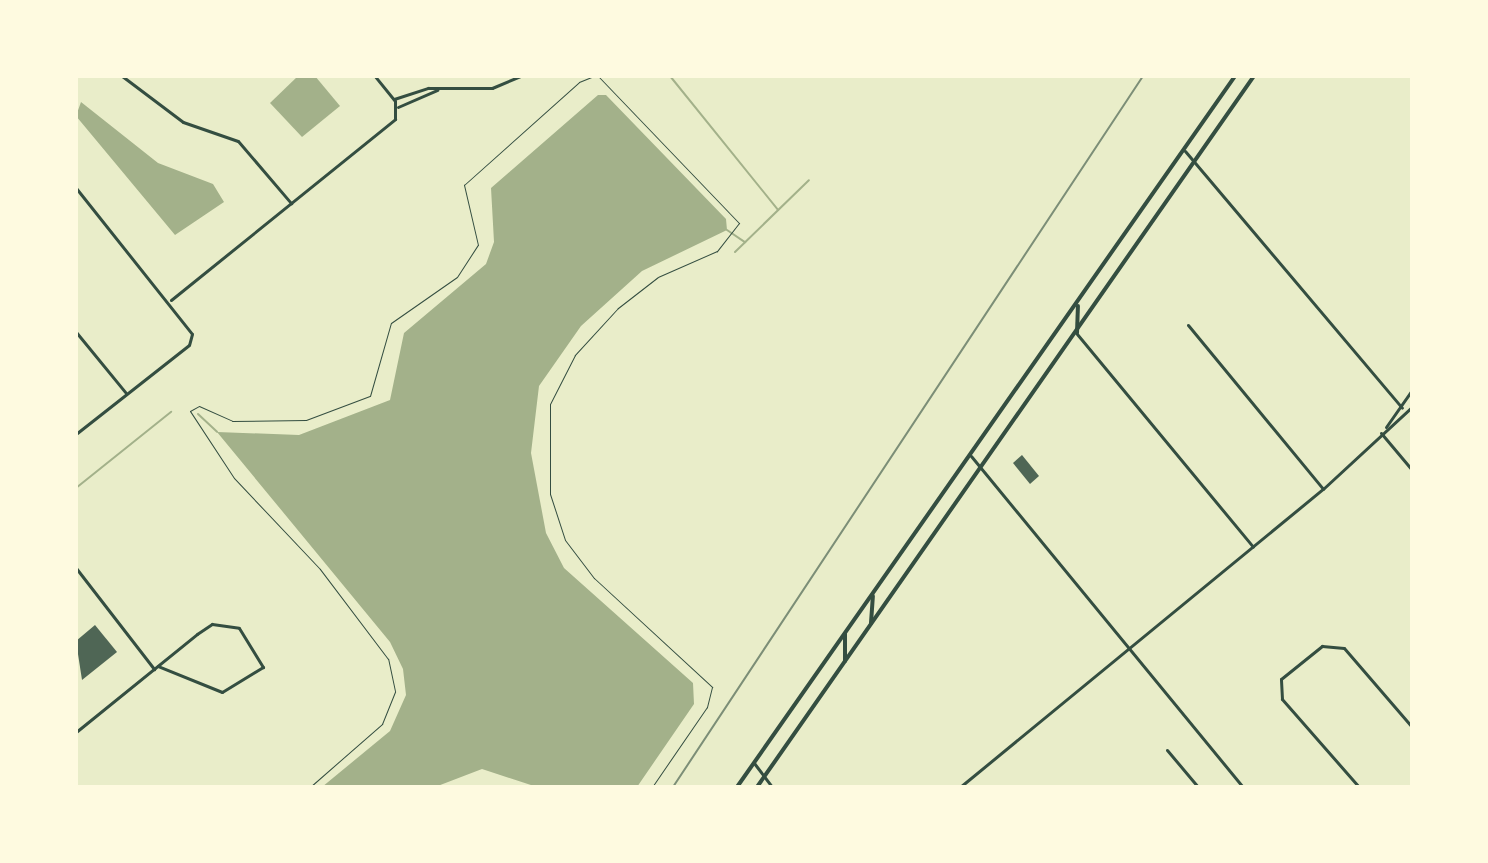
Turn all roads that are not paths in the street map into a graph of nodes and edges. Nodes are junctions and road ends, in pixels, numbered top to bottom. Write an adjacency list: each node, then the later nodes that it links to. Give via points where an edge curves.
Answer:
1 (122, 76): 12 (street, via 183,122 238,141)
2 (375, 76): 7 (street)
3 (520, 76): 6 (street, via 492,88)
4 (1235, 76): 9 (main road)
5 (1254, 76): 10 (main road)
6 (437, 90): 7 (street); 8 (street)
7 (394, 99): 8 (street)
8 (398, 107): 12 (street, via 395,119)
9 (1185, 151): 10 (street); 14 (main road)
10 (1196, 164): 17 (main road); 21 (street)
11 (76, 188): 13 (street)
12 (291, 203): 13 (street)
13 (169, 301): 19 (street, via 192,339)
14 (1079, 303): 17 (main road); 24 (main road)
15 (1188, 325): 27 (street)
16 (76, 332): 19 (street)
17 (1077, 334): 25 (main road); 28 (street)
18 (1412, 390): 21 (street)
19 (126, 393): 23 (street)
20 (1412, 407): 22 (street)
21 (1402, 408): 22 (street)
22 (1381, 433): 26 (street); 27 (street)
23 (76, 434)
24 (971, 456): 25 (street); 30 (main road)
25 (982, 469): 31 (main road); 33 (street)
26 (1412, 470)
27 (1323, 489): 28 (street)
28 (1253, 547): 33 (street)
29 (76, 568): 35 (street)
30 (873, 594): 31 (main road); 32 (main road)
31 (871, 625): 34 (main road)
32 (845, 634): 34 (main road); 39 (main road)
33 (1130, 648): 44 (street); 46 (street)
34 (844, 663): 40 (main road)
35 (156, 667): 35 (street, via 224,622 255,646 263,667 222,692); 37 (street)
36 (1412, 727): 47 (street, via 1344,648 1332,645 1281,679 1282,699)
37 (76, 732)
38 (1167, 750): 45 (street)
39 (754, 763): 40 (street); 41 (main road)
40 (764, 777): 42 (main road); 43 (street)
41 (737, 787)
42 (757, 787)
43 (772, 787)
44 (960, 787)
45 (1198, 787)
46 (1243, 787)
47 (1359, 787)

